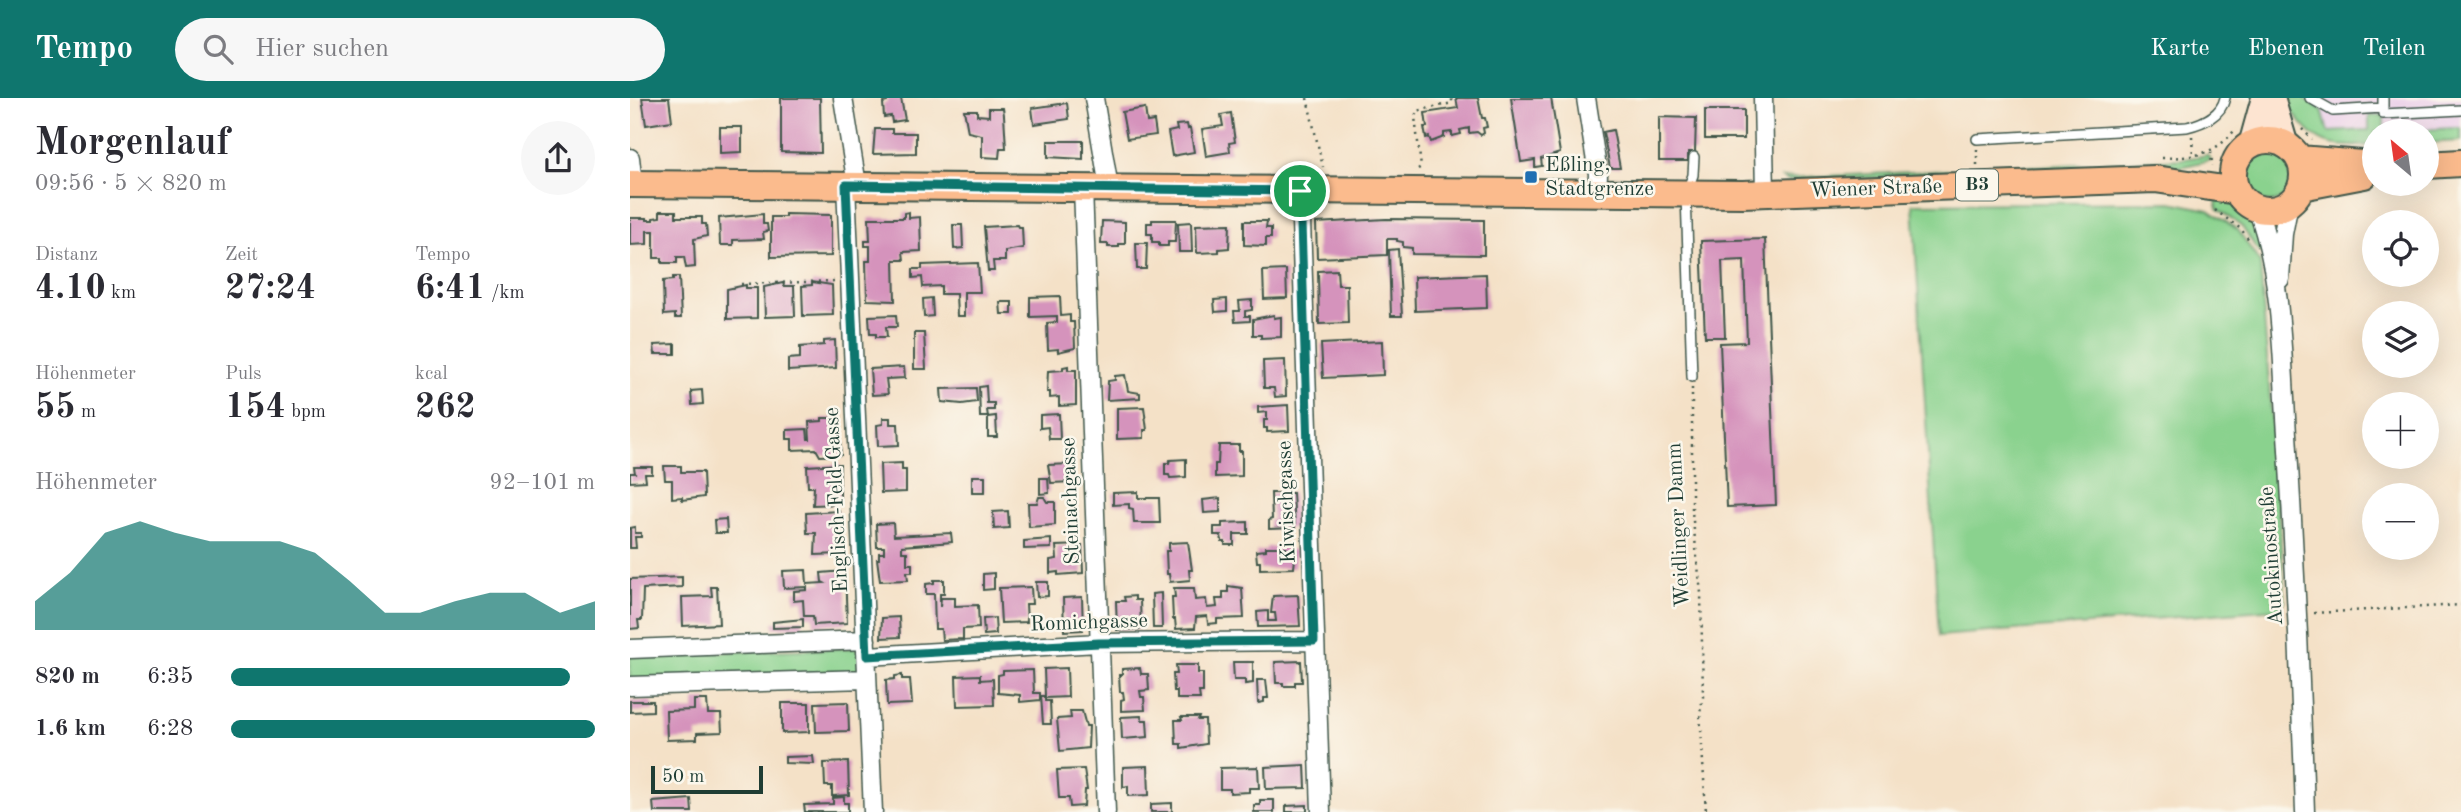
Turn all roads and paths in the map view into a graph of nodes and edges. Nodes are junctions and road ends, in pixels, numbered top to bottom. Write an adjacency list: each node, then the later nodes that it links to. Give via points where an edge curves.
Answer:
1 (843, 98): 27 (street, Englisch-Feld-Gasse)
2 (1094, 98): 28 (street, Steinachgasse)
3 (1307, 98): 22 (path)
4 (1451, 98): 30 (path, via 1452,103 1417,111 1421,167 1416,171)
5 (1586, 98): 31 (street)
6 (1763, 98): 32 (street)
7 (2225, 98): 13 (lane, via 2216,114)
8 (2263, 98): 15 (main road)
9 (2272, 98): 16 (main road)
10 (2310, 98): 11 (lane, via 2333,111)
11 (2383, 103): 12 (lane, via 2384,114)
12 (2461, 110)
13 (2192, 126): 14 (lane); 17 (path)
14 (1977, 139): 23 (path)
15 (2234, 149): 16 (main road, via 2272,141); 26 (main road, Wiener Straße / B3, via 2220,167); 35 (main road, via 2234,178)
16 (2293, 153): 19 (main road); 34 (main road, via 2303,172)
17 (2193, 156)
18 (1694, 157): 33 (lane)
19 (2362, 163)
20 (2461, 163): 21 (main road)
21 (2440, 164)
22 (1323, 167)
23 (1977, 167)
24 (631, 175): 27 (main road, B3)
25 (2362, 176): 34 (main road)
26 (2155, 179): 32 (main road, Wiener Straße / B3); 35 (main road, Wiener Straße / B3)
27 (851, 185): 28 (main road, B3); 36 (street, Englisch-Feld-Gasse)
28 (1096, 188): 29 (main road, B3); 43 (street, Steinachgasse)
29 (1300, 191): 30 (main road, B3); 42 (street, Kiwischgasse)
30 (1416, 192): 31 (main road, B3)
31 (1597, 193): 33 (main road, B3)
32 (1765, 193): 33 (main road, B3)
33 (1686, 194): 39 (lane)
34 (2295, 195): 35 (main road, via 2274,210); 38 (street, Autokinostraße, via 2283,234)
35 (2247, 199): 38 (street, Autokinostraße, via 2264,227)
36 (850, 280): 37 (path); 44 (street, Englisch-Feld-Gasse)
37 (741, 284)
38 (2278, 297): 41 (street, Autokinostraße)
39 (1692, 377): 51 (path, Weidlinger Damm, via 1692,512 1701,593 1700,713)
40 (2461, 605): 41 (path)
41 (2299, 614): 52 (street, Autokinostraße)
42 (1314, 641): 43 (street, Romichgasse); 50 (street, Kiwischgasse)
43 (1099, 643): 44 (street, Romichgasse); 49 (street, Steinachgasse)
44 (866, 648): 45 (street, Romichgasse); 46 (street, Englisch-Feld-Gasse)
45 (630, 649)
46 (867, 679): 47 (street); 48 (street, Englisch-Feld-Gasse)
47 (630, 686)
48 (873, 812)
49 (1106, 812)
50 (1321, 812)
51 (1706, 812)
52 (2305, 812)

